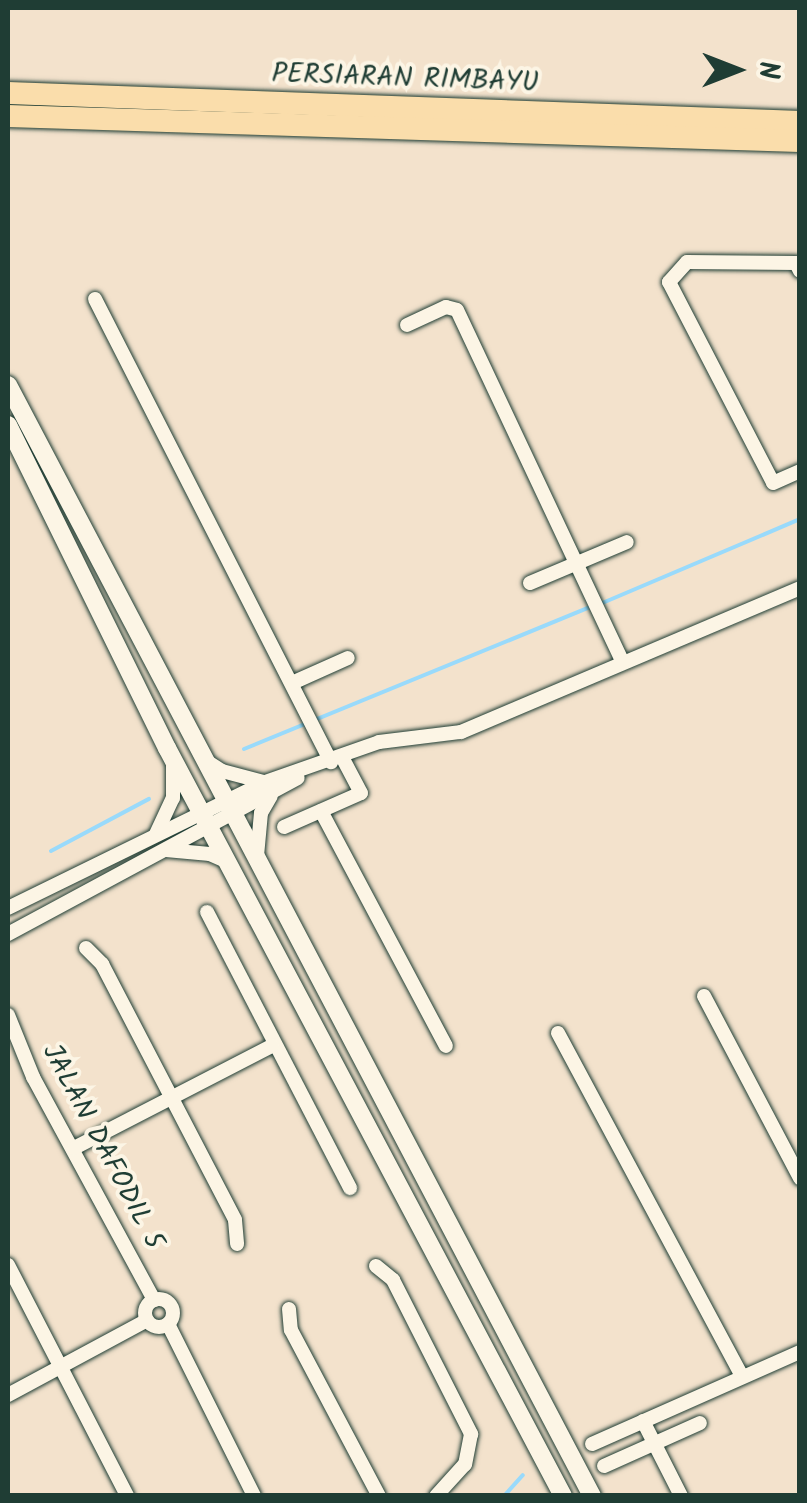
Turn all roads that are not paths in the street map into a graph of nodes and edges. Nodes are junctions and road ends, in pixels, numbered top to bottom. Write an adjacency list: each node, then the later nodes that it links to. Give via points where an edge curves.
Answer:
1 (8, 93): 3 (main road, PERSIARAN RIMBAYU)
2 (8, 116): 4 (main road, PERSIARAN RIMBAYU)
3 (800, 122)
4 (800, 141)
5 (800, 270): 10 (street, via 796,263 688,262 670,282 772,483)
6 (94, 298): 17 (street)
7 (407, 325): 12 (street, via 456,308)
8 (8, 385): 19 (street)
9 (8, 425): 18 (street)
10 (800, 471)
11 (627, 542): 12 (street)
12 (576, 564): 13 (street); 16 (street)
13 (530, 583)
14 (800, 588): 16 (street)
15 (348, 658): 17 (street)
16 (624, 662): 20 (street, via 461,732 398,738)
17 (292, 683): 20 (street)
18 (167, 748): 24 (street); 26 (street, via 173,798)
19 (199, 755): 21 (street); 22 (street)
20 (336, 759): 21 (street); 23 (street, via 361,793)
21 (268, 789): 22 (street); 28 (street)
22 (228, 807): 24 (street); 28 (street)
23 (321, 810): 25 (street); 38 (street)
24 (207, 816): 26 (street); 27 (street); 29 (street)
25 (284, 826)
26 (155, 835): 30 (street)
27 (164, 850): 29 (street, via 210,854); 32 (street)
28 (257, 857): 64 (street)
29 (232, 866): 63 (street)
30 (8, 908)
31 (207, 912): 37 (street)
32 (8, 934)
33 (86, 948): 39 (street, via 102,964)
34 (704, 996): 41 (street)
35 (8, 1015): 40 (street, JALAN DAFODIL 5)
36 (558, 1033): 52 (street)
37 (272, 1046): 39 (street); 42 (street)
38 (446, 1046)
39 (172, 1097): 40 (street); 43 (street, via 235,1220)
40 (74, 1148): 46 (street, JALAN DAFODIL 5)
41 (800, 1178)
42 (350, 1188)
43 (237, 1244)
44 (8, 1265): 51 (street)
45 (376, 1266): 62 (street, via 393,1280 471,1434 464,1464)
46 (154, 1300): 48 (street); 49 (street, JALAN DAFODIL 5, via 171,1306)
47 (289, 1310): 61 (street, via 292,1330)
48 (147, 1320): 49 (street); 51 (street)
49 (168, 1324): 60 (street)
50 (800, 1352): 52 (street)
51 (61, 1366): 53 (street); 59 (street)
52 (741, 1375): 54 (street)
53 (8, 1395)
54 (642, 1421): 56 (street); 57 (street)
55 (700, 1423): 56 (street)
56 (654, 1443): 58 (street); 65 (street)
57 (592, 1444)
58 (604, 1466)
59 (127, 1496)
60 (254, 1496)
61 (379, 1496)
62 (436, 1496)
63 (563, 1496)
64 (592, 1496)
65 (681, 1496)

